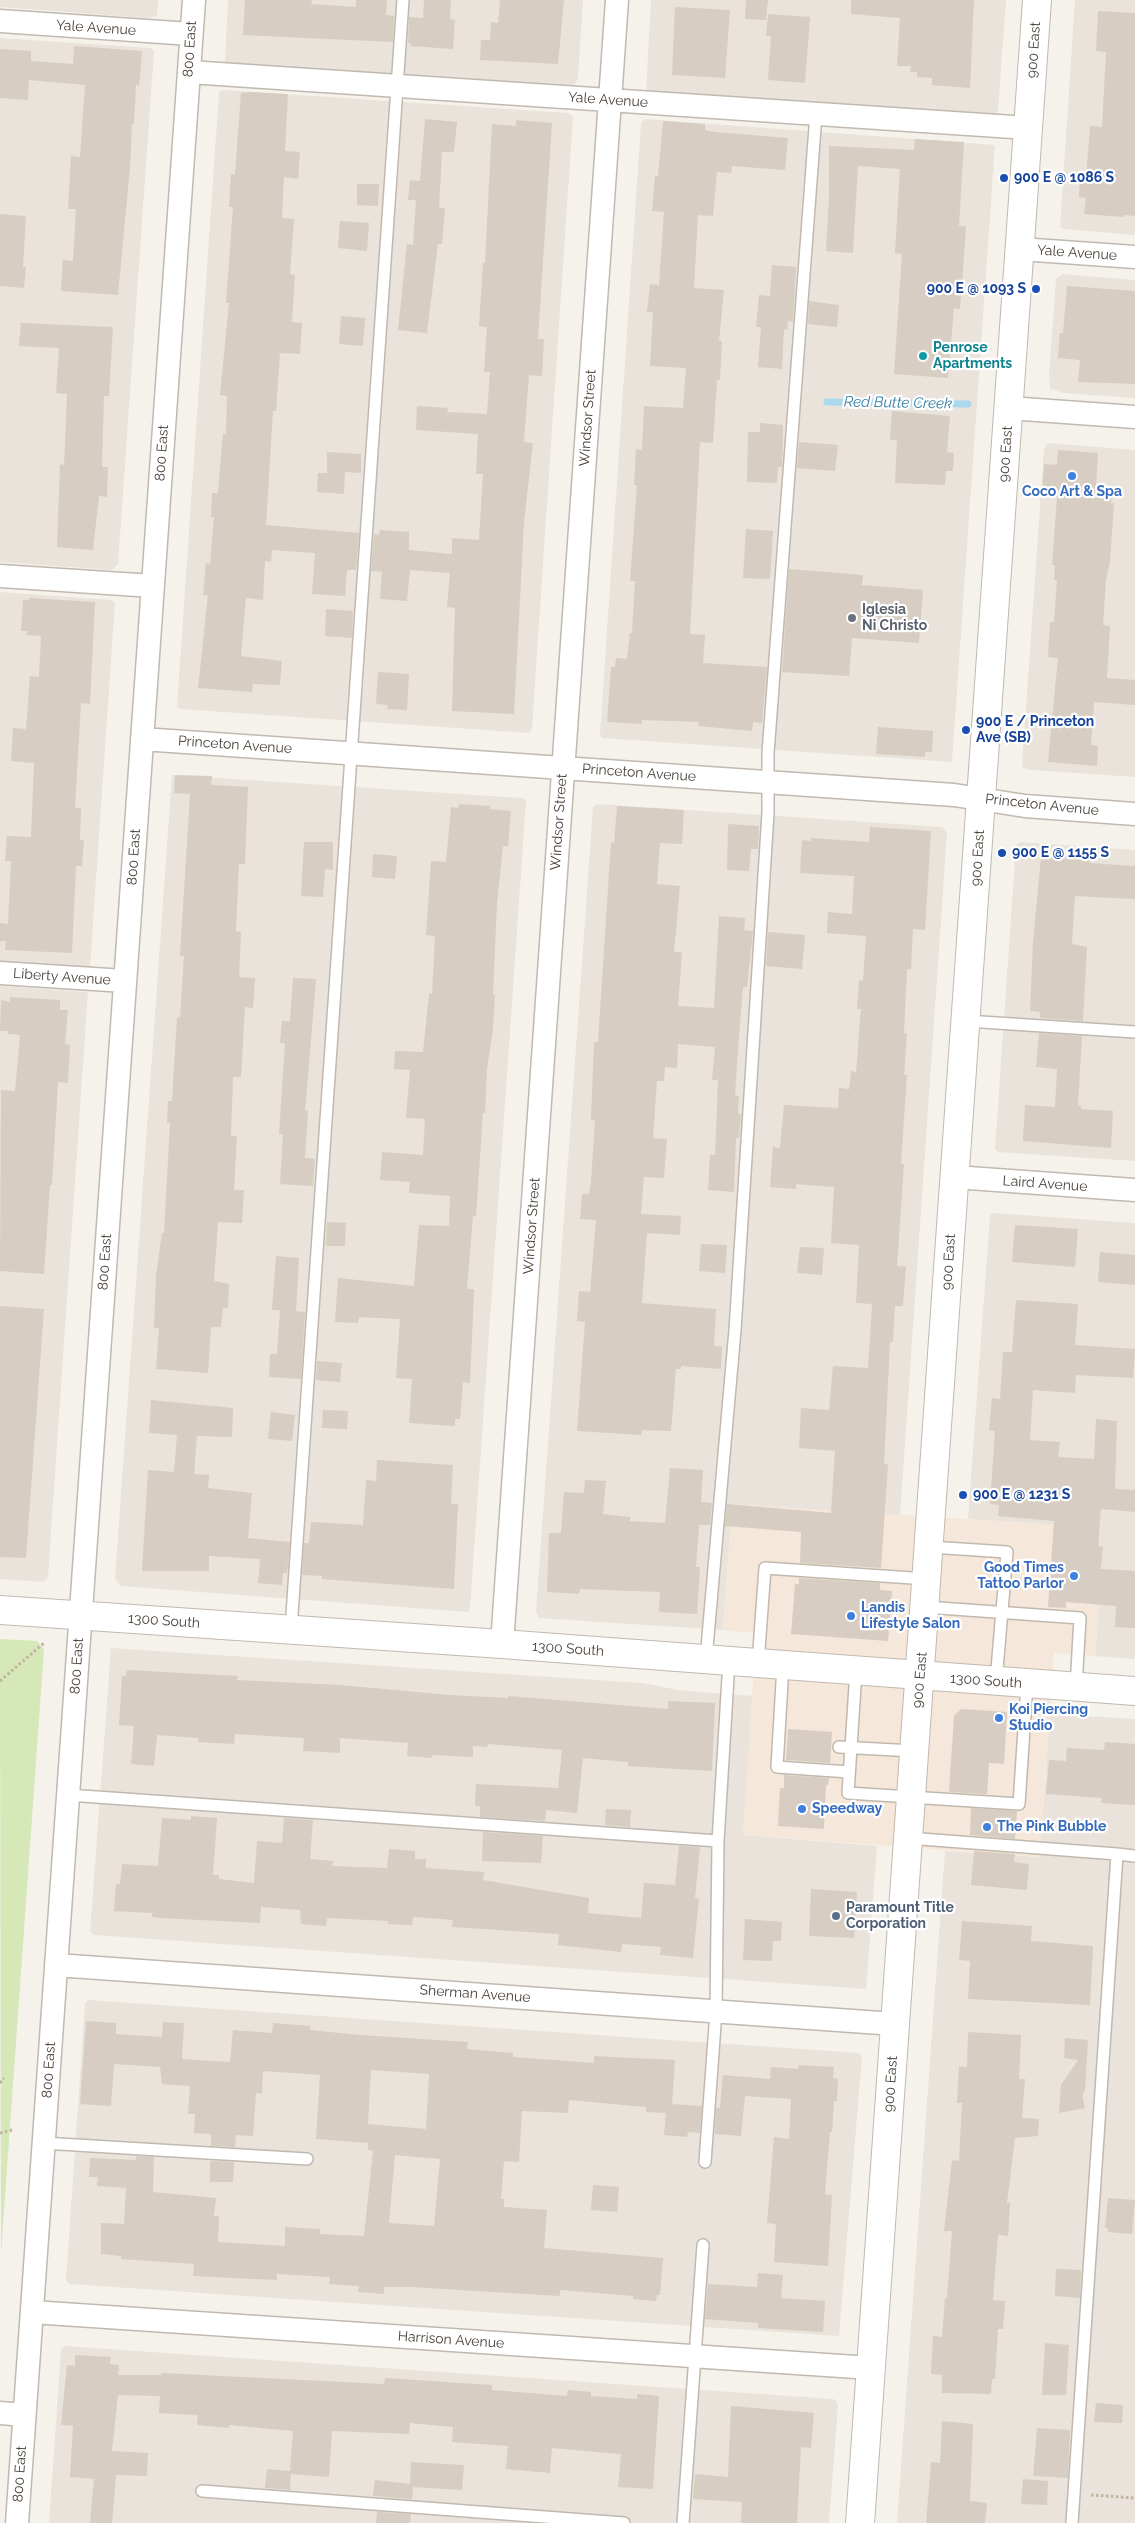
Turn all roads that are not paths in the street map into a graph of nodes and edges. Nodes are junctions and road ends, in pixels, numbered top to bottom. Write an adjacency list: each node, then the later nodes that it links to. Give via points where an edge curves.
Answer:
1 (194, 0): 6 (street, 800 East)
2 (403, 0): 8 (lane)
3 (617, 0): 9 (street, Windsor Street)
4 (1037, 0): 11 (street, 900 East)
5 (0, 21): 6 (street, Yale Avenue)
6 (191, 34): 7 (street, 800 East)
7 (188, 72): 8 (street, Yale Avenue); 17 (street, 800 East)
8 (397, 86): 9 (street, Yale Avenue); 19 (lane)
9 (610, 101): 10 (street, Yale Avenue); 20 (street, Windsor Street)
10 (816, 114): 11 (street, Yale Avenue); 21 (lane)
11 (1028, 128): 12 (street, 900 East)
12 (1020, 249): 13 (street, Yale Avenue); 14 (street, 900 East)
13 (1135, 257)
14 (1009, 408): 15 (street); 22 (street, 900 East)
15 (1135, 417)
16 (0, 576): 17 (street)
17 (153, 586): 18 (street, 800 East)
18 (142, 739): 19 (street, Princeton Avenue); 25 (street, 800 East)
19 (351, 753): 20 (street, Princeton Avenue); 36 (lane)
20 (563, 768): 21 (street, Princeton Avenue); 37 (street, Windsor Street)
21 (767, 782): 22 (street, Princeton Avenue, via 948,794); 38 (lane)
22 (982, 800): 23 (street, Princeton Avenue); 26 (street, 900 East)
23 (1135, 814)
24 (0, 973): 25 (street, Liberty Avenue)
25 (125, 981): 35 (street, 800 East)
26 (966, 1021): 27 (lane); 28 (street, 900 East)
27 (1135, 1032)
28 (955, 1177): 29 (street, Laird Avenue); 30 (street, 900 East)
29 (1135, 1190)
30 (930, 1546): 31 (street, 900 East); 34 (lane, via 1007,1552)
31 (928, 1579): 32 (street, 900 East); 39 (lane, via 765,1568)
32 (926, 1607): 34 (lane); 41 (street, 900 East)
33 (0, 1610): 35 (street, 1300 South)
34 (1001, 1613): 42 (lane); 44 (lane, via 1080,1618)
35 (80, 1616): 36 (street, 1300 South); 50 (street, 800 East)
36 (290, 1630): 37 (street, 1300 South)
37 (502, 1644): 38 (street, 1300 South)
38 (718, 1660): 39 (street, 1300 South); 53 (lane)
39 (770, 1664): 40 (street, 1300 South); 49 (lane, via 777,1767)
40 (856, 1671): 41 (street, 1300 South); 47 (lane)
41 (921, 1676): 42 (street, 1300 South); 48 (street, 900 East)
42 (996, 1682): 43 (street, 1300 South)
43 (1027, 1684): 44 (street, 1300 South); 51 (lane, via 1019,1804)
44 (1076, 1687): 45 (street, 1300 South)
45 (1135, 1691)
46 (838, 1747): 47 (lane)
47 (851, 1747): 48 (lane); 49 (lane)
48 (914, 1751): 51 (street, 900 East)
49 (850, 1772): 51 (lane, via 848,1793)
50 (68, 1795): 53 (lane); 56 (street, 800 East)
51 (911, 1797): 52 (street, 900 East)
52 (908, 1838): 54 (lane); 58 (street, 900 East)
53 (718, 1841): 57 (lane)
54 (1117, 1854): 55 (lane); 73 (lane)
55 (1135, 1856)
56 (56, 1965): 57 (street, Sherman Avenue); 59 (street, 800 East)
57 (716, 2011): 58 (street, Sherman Avenue); 61 (lane)
58 (895, 2024): 65 (street, 900 East)
59 (44, 2143): 60 (lane); 63 (street, 800 East)
60 (306, 2159)
61 (705, 2162)
62 (703, 2245): 64 (lane)
63 (32, 2312): 64 (street, Harrison Avenue); 67 (street, 800 East)
64 (694, 2356): 65 (street, Harrison Avenue); 71 (lane)
65 (871, 2368): 72 (street, 900 East)
66 (0, 2413): 67 (street)
67 (24, 2415): 69 (street, 800 East)
68 (202, 2491): 70 (lane)
69 (17, 2523)
70 (624, 2523)
71 (683, 2523)
72 (860, 2523)
73 (1072, 2523)

